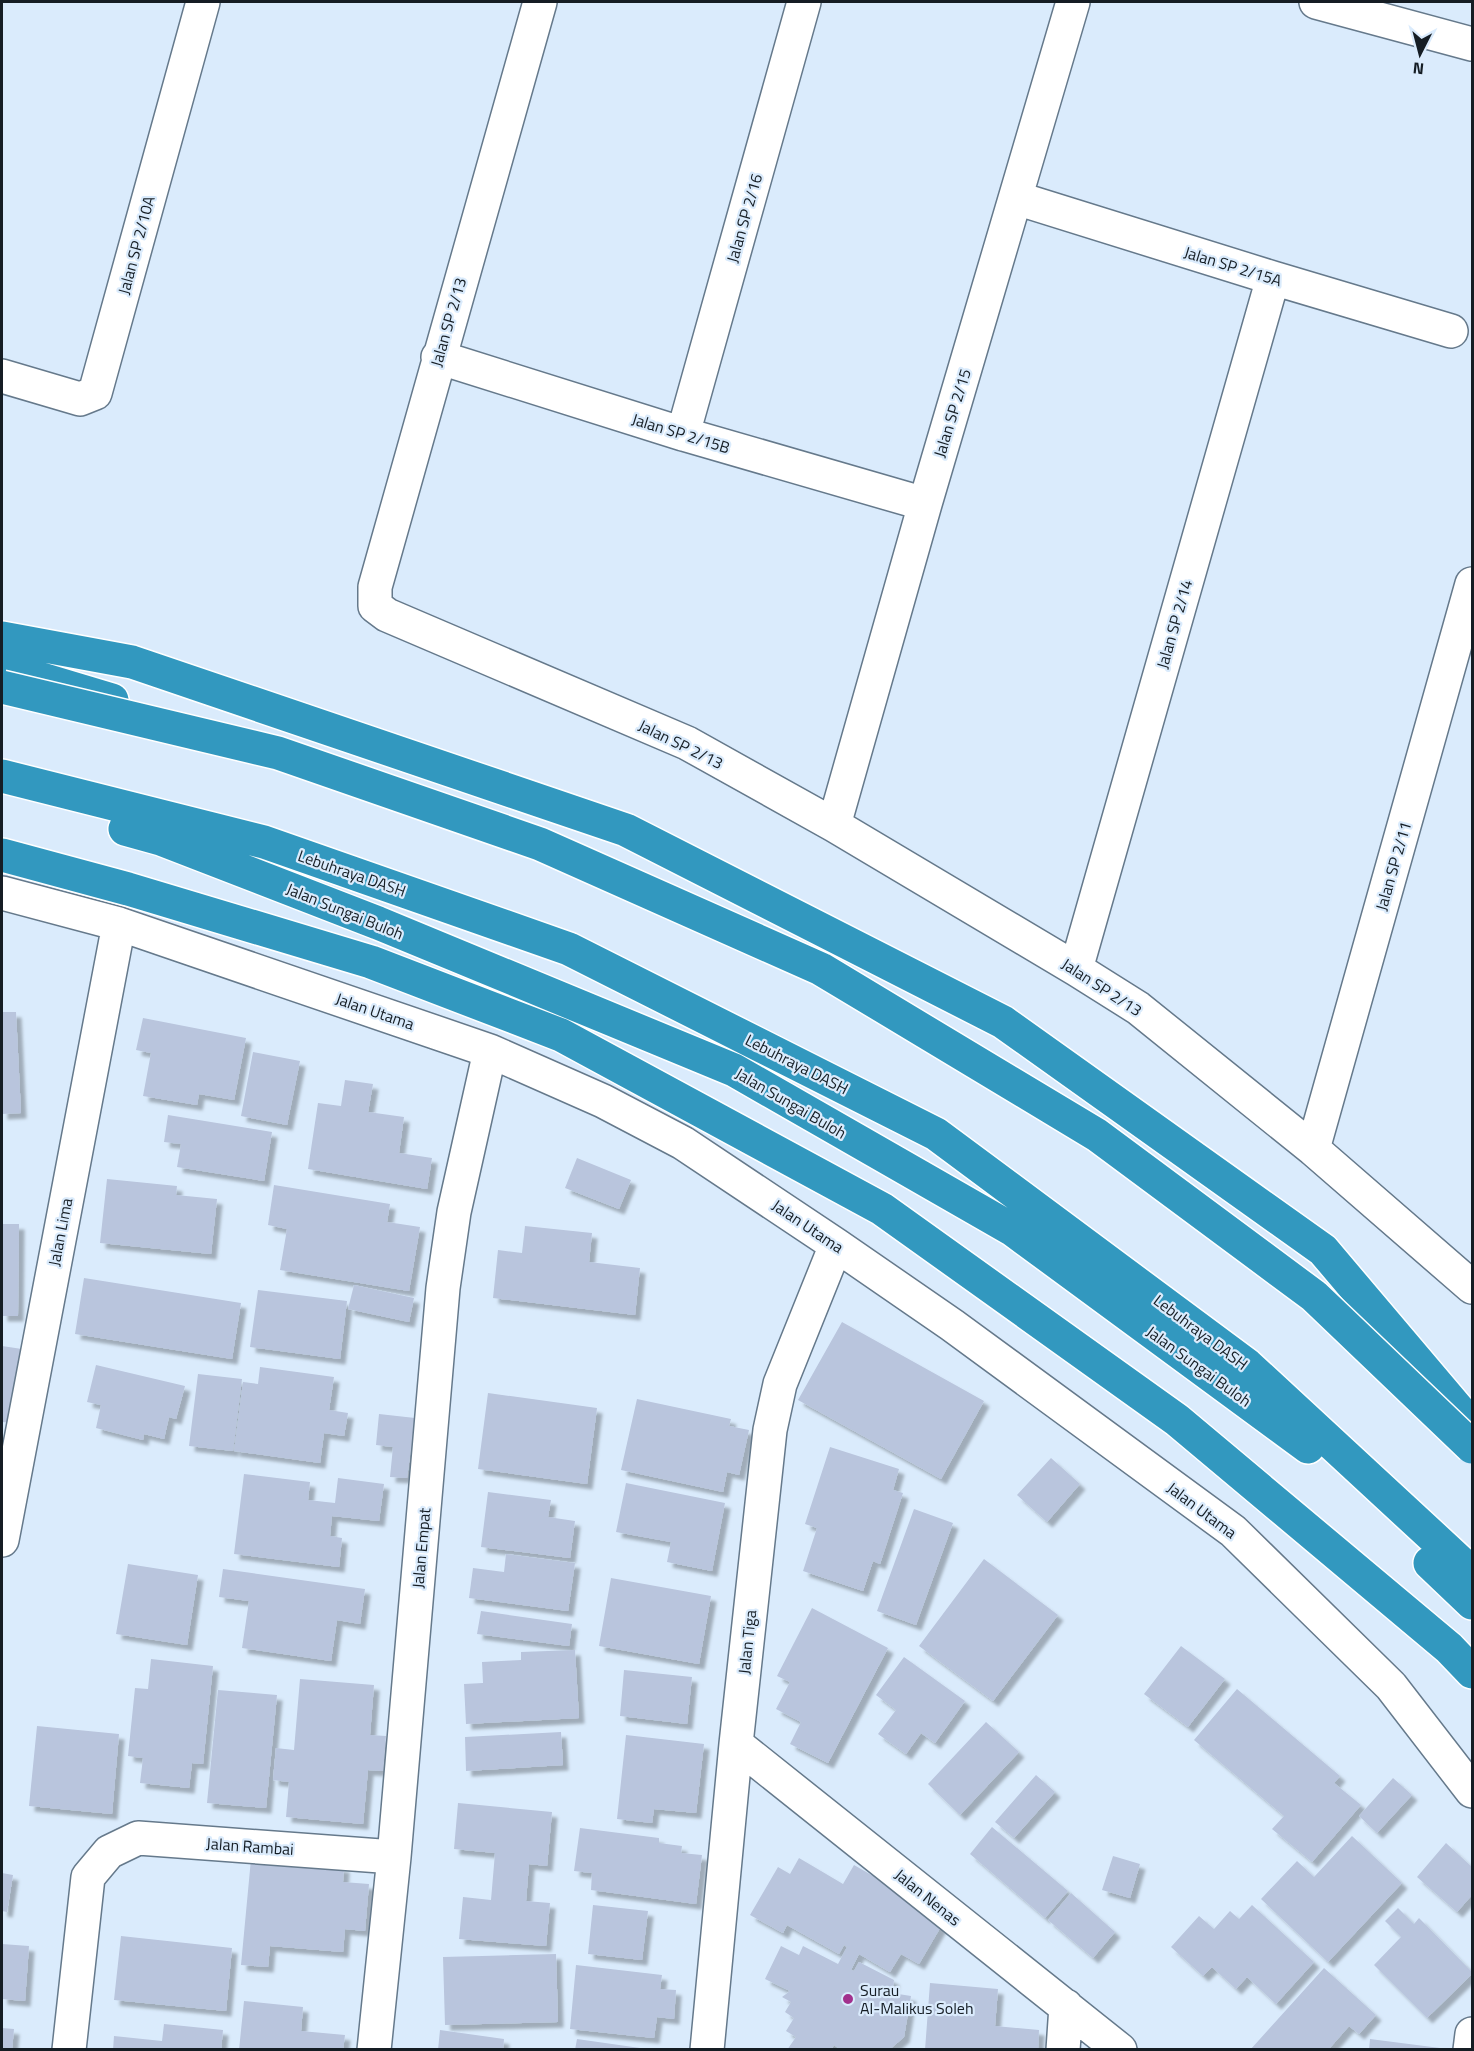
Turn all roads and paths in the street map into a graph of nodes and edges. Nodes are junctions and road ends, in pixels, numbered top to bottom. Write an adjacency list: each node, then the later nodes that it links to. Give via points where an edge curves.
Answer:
1 (202, 2): 12 (street, Jalan SP 2/10A, via 95,393 80,399)
2 (540, 2): 11 (street, Jalan SP 2/13)
3 (804, 2): 13 (street, Jalan SP 2/16)
4 (1073, 2): 8 (street, Jalan SP 2/15)
5 (1316, 2): 6 (street)
6 (1357, 7): 7 (street)
7 (1473, 44)
8 (1016, 198): 9 (street, Jalan SP 2/15A); 14 (street, Jalan SP 2/15)
9 (1273, 278): 10 (street, Jalan SP 2/15A); 26 (street, Jalan SP 2/14)
10 (1451, 331)
11 (438, 357): 13 (street, Jalan SP 2/15B); 22 (street, Jalan SP 2/13, via 375,587 375,606 387,615 687,743)
12 (2, 376)
13 (683, 434): 14 (street, Jalan SP 2/15B)
14 (925, 504): 22 (street, Jalan SP 2/15)
15 (1473, 584): 16 (street, Jalan SP 2/11)
16 (1467, 625): 28 (street, Jalan SP 2/11)
17 (2, 638): 31 (highway, via 132,662 626,830 1002,1022 1323,1250)
18 (2, 667): 32 (highway, via 392,789 620,873 993,1073 1131,1164 1330,1307)
19 (2, 687): 33 (highway, bridge, via 289,757 540,844 821,969 1097,1135 1314,1296)
20 (2, 776): 35 (highway, Lebuhraya DASH, via 264,842 569,949 936,1134 1247,1365)
21 (2, 794): 36 (highway, Jalan Sungai Buloh, via 161,839 378,923 734,1070 1013,1230 1306,1445)
22 (834, 825): 26 (street, Jalan SP 2/13)
23 (2, 855): 37 (highway, via 371,962 561,1035 882,1209 1177,1420)
24 (2, 893): 25 (street, Jalan Utama)
25 (119, 924): 27 (street, Jalan Utama); 34 (street, Jalan Lima)
26 (1076, 969): 28 (street, Jalan SP 2/13, via 1138,1008)
27 (490, 1051): 29 (street, Jalan Utama, via 603,1101 683,1143); 40 (street, Jalan Empat, via 454,1212 443,1288)
28 (1313, 1149): 30 (street, Jalan SP 2/13)
29 (836, 1245): 38 (street, Jalan Tiga, via 780,1384 770,1430); 39 (street, Jalan Utama, via 1233,1531 1391,1686)
30 (1473, 1287)
31 (1473, 1426)
32 (1473, 1440)
33 (1473, 1447)
34 (2, 1540)
35 (1473, 1573)
36 (1473, 1603)
37 (1473, 1672)
38 (736, 1744): 41 (street, Jalan Nenas); 45 (street, Jalan Tiga)
39 (1473, 1791)
40 (394, 1857): 43 (street, Jalan Rambai, via 138,1838 109,1852 88,1877); 44 (street, Jalan Empat)
41 (1066, 2006): 46 (street); 47 (street, Jalan Nenas)
42 (1473, 2034): 48 (street)
43 (69, 2049)
44 (374, 2049)
45 (707, 2049)
46 (1063, 2049)
47 (1120, 2049)
48 (1470, 2049)

